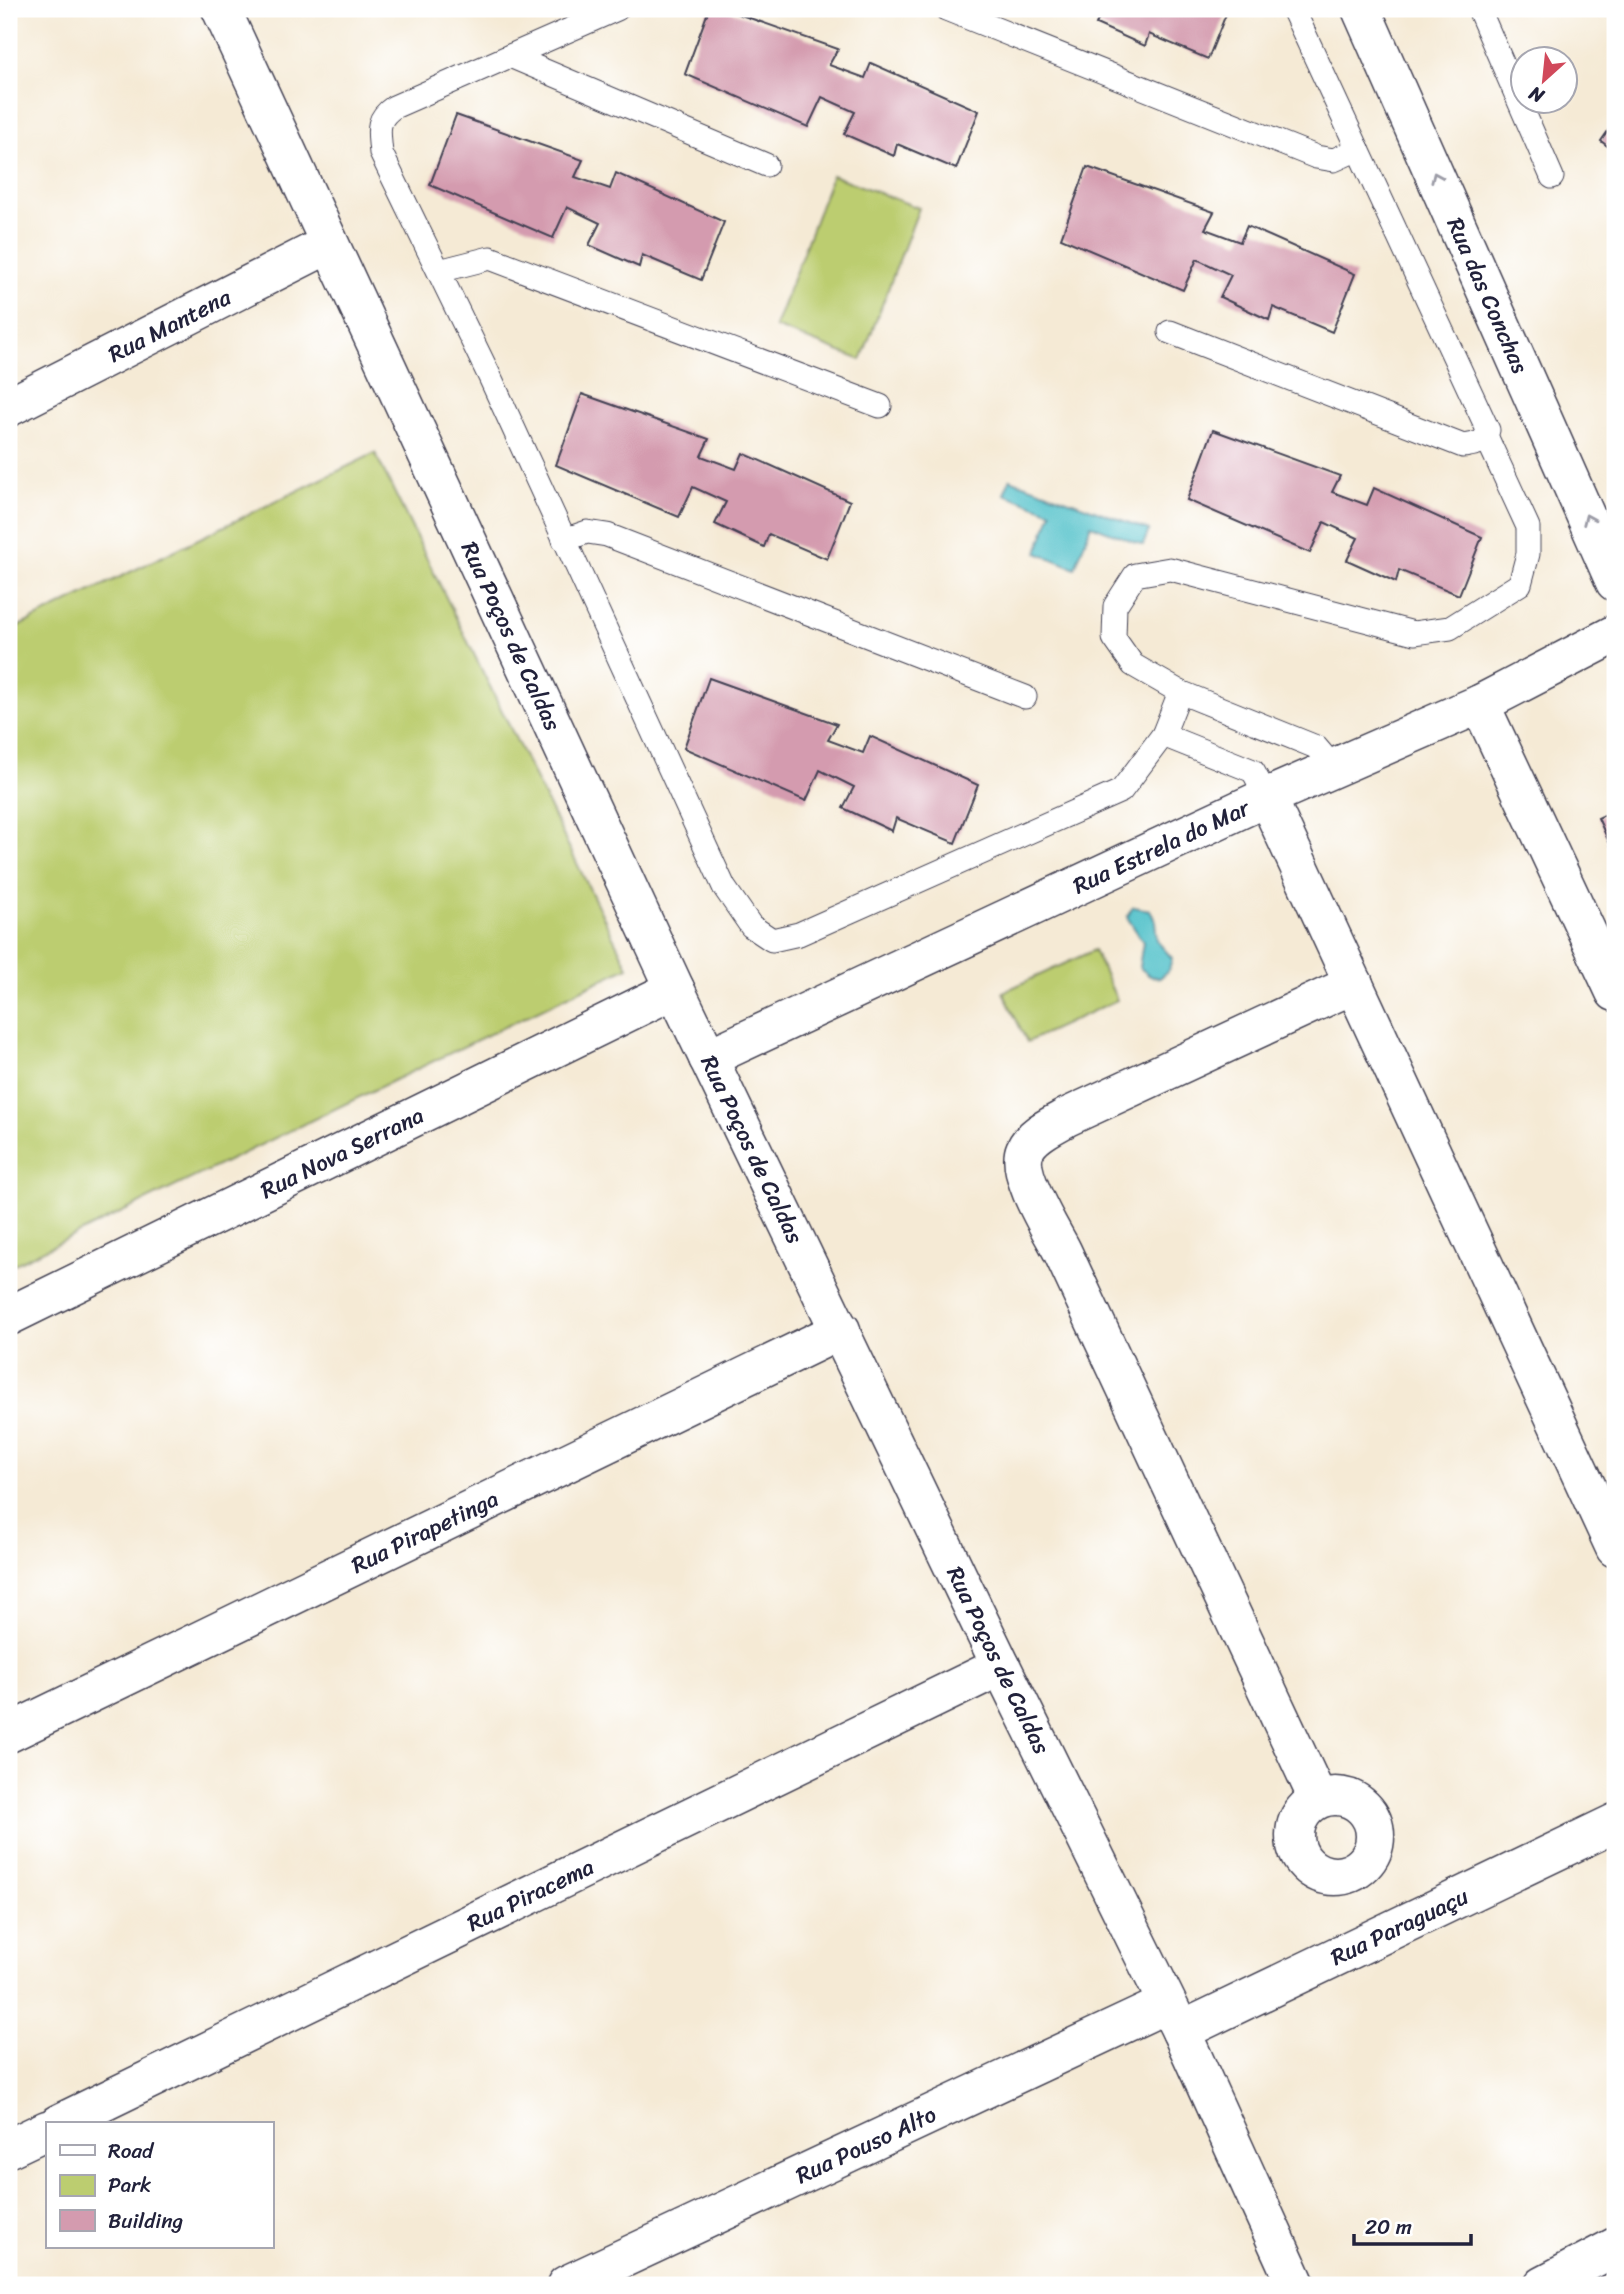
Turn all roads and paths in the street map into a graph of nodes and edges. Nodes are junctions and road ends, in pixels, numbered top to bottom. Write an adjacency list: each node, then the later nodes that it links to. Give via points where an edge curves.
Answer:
1 (221, 9): 11 (street, Rua Poços de Caldas)
2 (617, 9): 7 (lane)
3 (946, 9): 8 (lane, via 1316,157 1334,160)
4 (1293, 9): 8 (lane)
5 (1361, 9): 18 (street, Rua das Conchas, one-way to 5)
6 (1481, 9): 10 (lane)
7 (510, 57): 9 (lane); 12 (lane, via 394,107 384,114 379,126 382,152)
8 (1358, 149): 16 (lane, via 1489,430)
9 (766, 165)
10 (1552, 177)
11 (329, 244): 14 (street, Rua Mantena); 27 (street, Rua Poços de Caldas)
12 (439, 271): 15 (lane, via 491,258); 17 (lane)
13 (1170, 332): 16 (lane, via 1463,446)
14 (9, 407)
15 (880, 407)
16 (1487, 438): 20 (lane, via 1528,527 1528,554 1520,584 1450,628 1414,633 1170,569 1135,575 1115,606 1114,638 1133,665)
17 (564, 540): 21 (lane, via 587,532 607,535); 23 (lane, via 724,887 751,926 772,940 799,934 1121,791)
18 (1615, 582)
19 (1615, 634): 22 (street, Rua Estrela do Mar)
20 (1181, 692): 23 (lane); 24 (lane, via 1316,747)
21 (1025, 697)
22 (1480, 704): 24 (street, Rua Estrela do Mar); 28 (street)
23 (1163, 735): 25 (lane, via 1253,771)
24 (1334, 768): 25 (street, Rua Estrela do Mar)
25 (1267, 797): 26 (street); 29 (street, Rua Estrela do Mar)
26 (1354, 984): 32 (street); 35 (street, via 1067,1117 1036,1136 1023,1160 1034,1196)
27 (675, 989): 29 (street, Rua Poços de Caldas); 30 (street, Rua Nova Serrana)
28 (1615, 992)
29 (708, 1058): 31 (street, Rua Poços de Caldas)
30 (9, 1316)
31 (841, 1331): 33 (street, Rua Poços de Caldas); 34 (street, Rua Pirapetinga)
32 (1615, 1548)
33 (1002, 1666): 37 (street, Rua Poços de Caldas); 38 (street, Rua Piracema)
34 (9, 1733)
35 (1318, 1799)
36 (1615, 1823): 37 (street, Rua Paraguaçu)
37 (1174, 2017): 42 (street, Rua Pouso Alto); 43 (street, Rua Poços de Caldas)
38 (62, 2122)
39 (46, 2130): 40 (street)
40 (9, 2148)
41 (1615, 2248): 44 (street)
42 (566, 2285)
43 (1296, 2285)
44 (1543, 2285)

